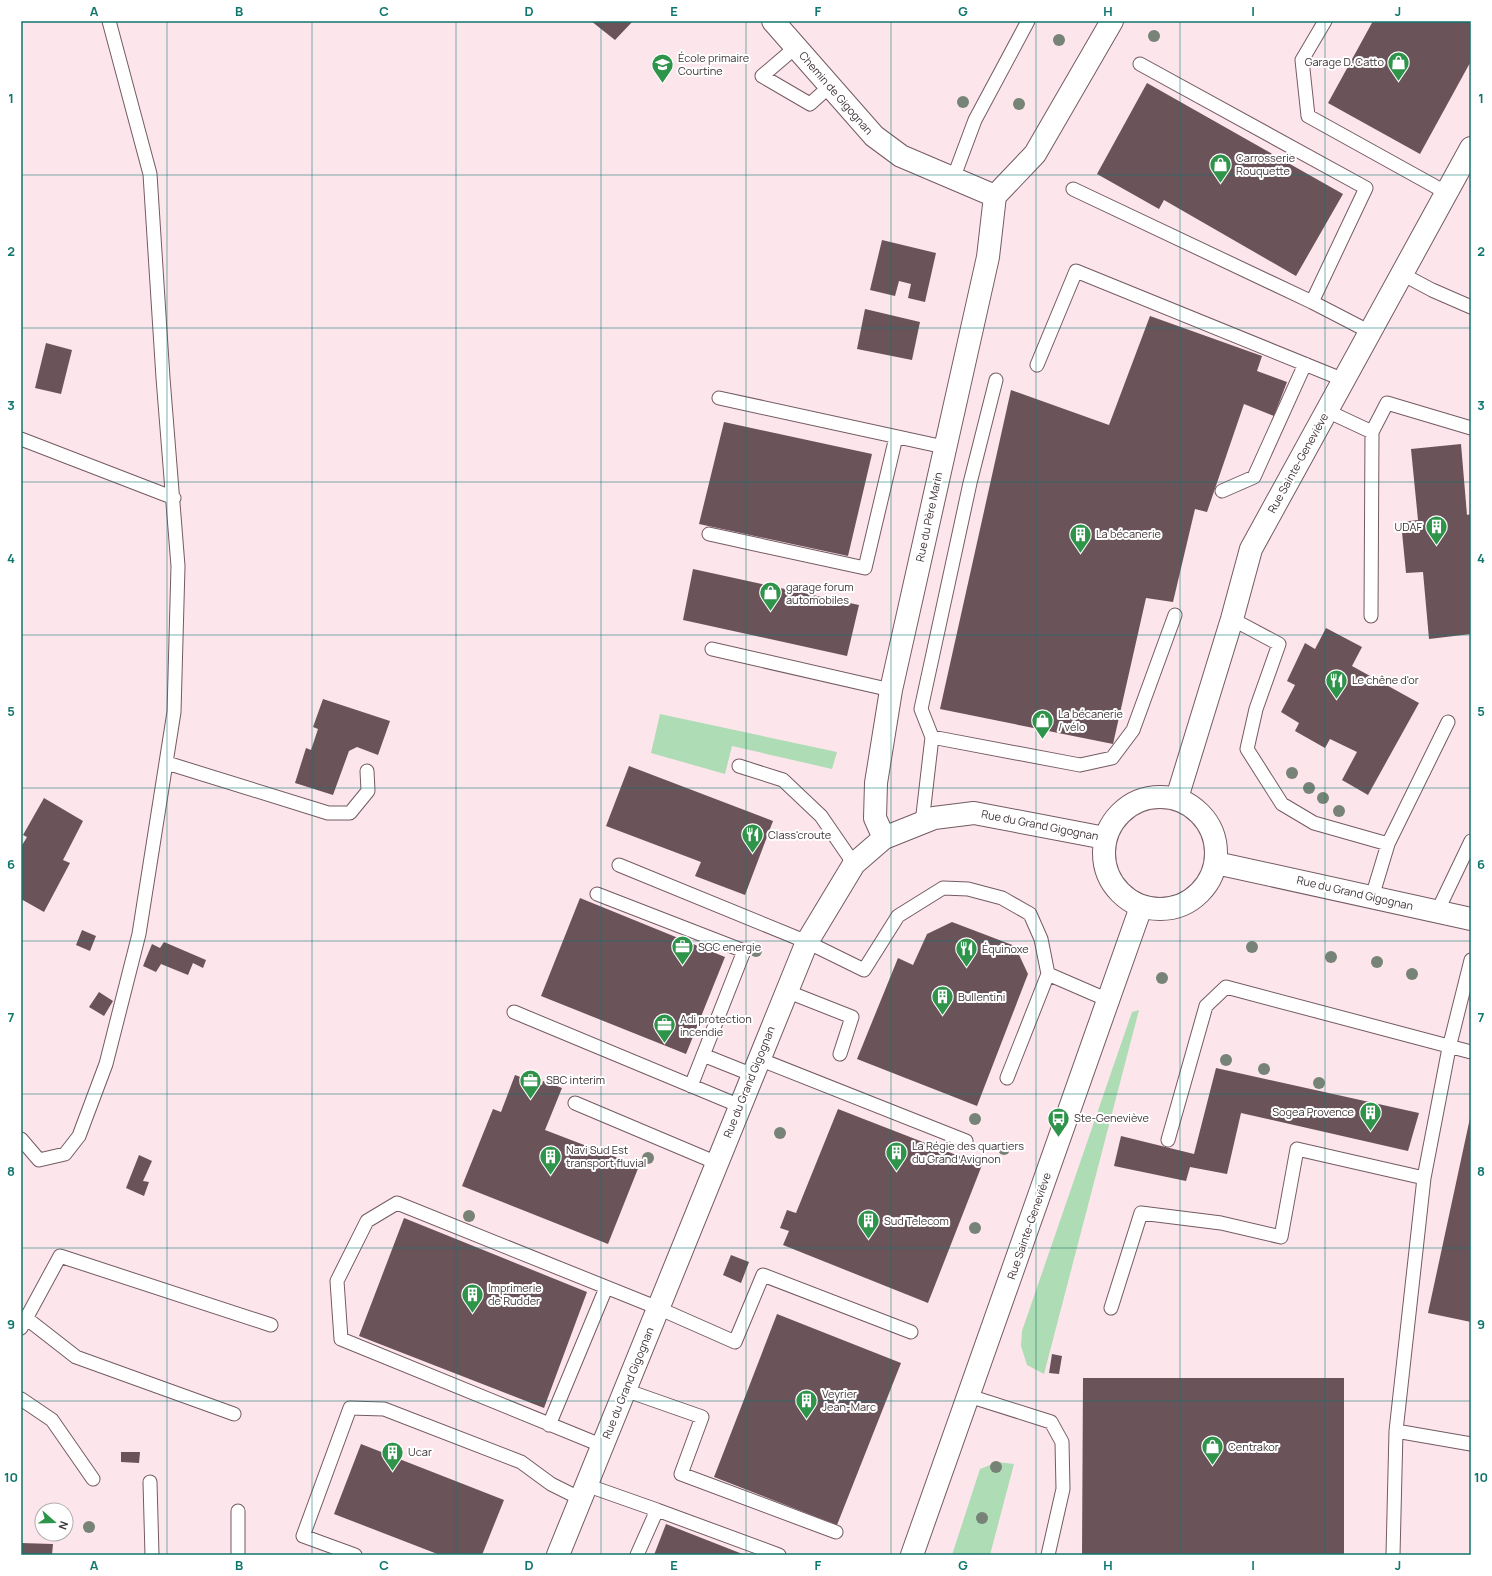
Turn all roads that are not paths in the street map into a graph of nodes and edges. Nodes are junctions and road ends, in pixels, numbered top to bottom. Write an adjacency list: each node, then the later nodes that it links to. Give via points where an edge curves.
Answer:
1 (109, 21): 30 (lane, via 150,174 163,378)
2 (773, 21): 6 (street, Chemin de Gigognan)
3 (1028, 21): 10 (lane, via 975,120)
4 (1112, 21): 13 (street, via 1035,154)
5 (1325, 21): 12 (lane, via 1302,60 1308,116)
6 (796, 47): 8 (street, Chemin de Gigognan); 8 (lane, via 762,76 810,104)
7 (1140, 64): 15 (lane, via 1366,188)
8 (830, 86): 10 (street, Chemin de Gigognan, via 874,136 901,156)
9 (1471, 148): 12 (street, Rue Sainte-Geneviève)
10 (953, 179): 13 (street, Chemin de Gigognan)
11 (1073, 189): 15 (lane)
12 (1447, 193): 14 (street, Rue Sainte-Geneviève)
13 (994, 196): 28 (street, Rue du Père Marin, via 988,257)
14 (1402, 274): 16 (lane); 17 (street, Rue Sainte-Geneviève)
15 (1312, 302): 17 (lane)
16 (1471, 307)
17 (1370, 332): 21 (street, Rue Sainte-Geneviève)
18 (1305, 364): 19 (lane, via 1076,271); 21 (lane); 29 (lane, via 1254,477)
19 (1037, 365)
20 (996, 380): 38 (lane, via 970,483 921,709)
21 (1344, 380): 23 (street, Rue Sainte-Geneviève)
22 (719, 398): 26 (lane)
23 (1327, 411): 25 (lane); 34 (street, Rue Sainte-Geneviève, via 1251,549)
24 (1471, 428): 25 (lane, via 1387,403)
25 (1372, 432): 33 (lane)
26 (896, 437): 28 (lane); 31 (lane, via 865,568)
27 (21, 439): 30 (lane)
28 (944, 447): 36 (street, Rue du Père Marin)
29 (1222, 491)
30 (174, 498): 39 (lane, via 178,566 174,712)
31 (709, 534)
32 (1175, 615): 38 (lane, via 1133,730 1112,758 1080,765)
33 (1372, 616)
34 (1232, 619): 42 (street, Rue Sainte-Geneviève); 47 (lane, via 1279,644 1256,708 1246,749 1282,804 1314,824)
35 (712, 649): 36 (lane)
36 (891, 690): 44 (street, Rue du Père Marin, via 876,783 875,818)
37 (1448, 722): 47 (lane)
38 (932, 737): 43 (lane)
39 (167, 763): 41 (lane, via 328,813 350,813 368,791); 71 (lane, via 139,934 106,1064 79,1136 65,1154 38,1160)
40 (739, 766): 49 (lane, via 783,780 822,816)
41 (367, 771)
42 (1177, 798): 45 (street, Rue du Grand Gigognan, via 1154,796 1133,803 1115,818); 48 (street, Rue du Grand Gigognan, via 1200,812 1204,818 1214,836)
43 (922, 823): 44 (street, Rue du Grand Gigognan); 45 (street, Rue du Grand Gigognan, via 934,818 974,813)
44 (884, 838): 49 (street, Rue du Grand Gigognan)
45 (1105, 838): 53 (street, Rue du Grand Gigognan, via 1103,859 1109,880 1122,896)
46 (1471, 843): 54 (lane)
47 (1388, 844): 52 (lane)
48 (1216, 863): 52 (street, Rue du Grand Gigognan); 53 (street, Rue du Grand Gigognan, via 1207,886 1189,903 1165,910)
49 (854, 864): 56 (street, Rue du Grand Gigognan)
50 (619, 865): 56 (lane)
51 (597, 894): 65 (lane, via 744,951)
52 (1372, 897): 54 (street, Rue du Grand Gigognan)
53 (1141, 907): 60 (street, Rue Sainte-Geneviève)
54 (1438, 912): 55 (street, Rue du Grand Gigognan)
55 (1471, 919)
56 (806, 942): 58 (lane, via 864,970 898,916 943,888 968,888 1002,898 1030,914 1041,939); 59 (street, Rue du Grand Gigognan)
57 (1471, 960): 62 (lane)
58 (1048, 974): 60 (lane); 67 (lane)
59 (786, 991): 64 (lane, via 852,1017); 66 (street, Rue du Grand Gigognan)
60 (1108, 1000): 83 (street, Rue Sainte-Geneviève)
61 (514, 1012): 68 (lane)
62 (1449, 1048): 63 (lane); 72 (lane, via 1226,987 1206,1006); 75 (lane)
63 (1471, 1052)
64 (840, 1054)
65 (703, 1055): 66 (lane); 68 (lane)
66 (756, 1067): 70 (street, Rue du Grand Gigognan); 73 (lane)
67 (1007, 1078)
68 (691, 1086): 70 (lane)
69 (575, 1103): 74 (lane)
70 (740, 1106): 74 (street, Rue du Grand Gigognan)
71 (21, 1139)
72 (1168, 1140)
73 (966, 1141)
74 (717, 1163): 77 (street, Rue du Grand Gigognan)
75 (1424, 1178): 78 (lane, via 1297,1149 1281,1237 1221,1223 1140,1213); 87 (lane)
76 (606, 1288): 77 (lane); 86 (lane); 86 (lane, via 397,1203 367,1221 337,1281 341,1339)
77 (658, 1308): 81 (lane, via 735,1342 763,1275); 82 (street, Rue du Grand Gigognan)
78 (1111, 1308)
79 (24, 1323): 80 (lane, via 60,1256); 85 (lane, via 76,1357)
80 (271, 1325)
81 (911, 1332)
82 (625, 1390): 89 (street, Rue du Grand Gigognan); 95 (lane, via 702,1417 681,1474)
83 (969, 1396): 96 (street, Rue Sainte-Geneviève); 103 (lane, via 1051,1422 1062,1442 1063,1489)
84 (21, 1399): 90 (lane, via 52,1420)
85 (234, 1414)
86 (549, 1425): 89 (lane)
87 (1396, 1431): 88 (lane); 104 (lane)
88 (1471, 1444)
89 (602, 1446): 92 (street, Rue du Grand Gigognan)
90 (92, 1479)
91 (150, 1482): 97 (lane)
92 (584, 1492): 93 (lane); 99 (lane, via 551,1484 521,1462 384,1409 350,1408 303,1536); 100 (street, Rue du Grand Gigognan)
93 (656, 1510): 101 (lane); 102 (lane)
94 (238, 1511): 98 (lane)
95 (836, 1532)
96 (915, 1551)
97 (152, 1555)
98 (238, 1555)
99 (355, 1555)
100 (558, 1555)
101 (638, 1555)
102 (780, 1555)
103 (1048, 1555)
104 (1393, 1555)

